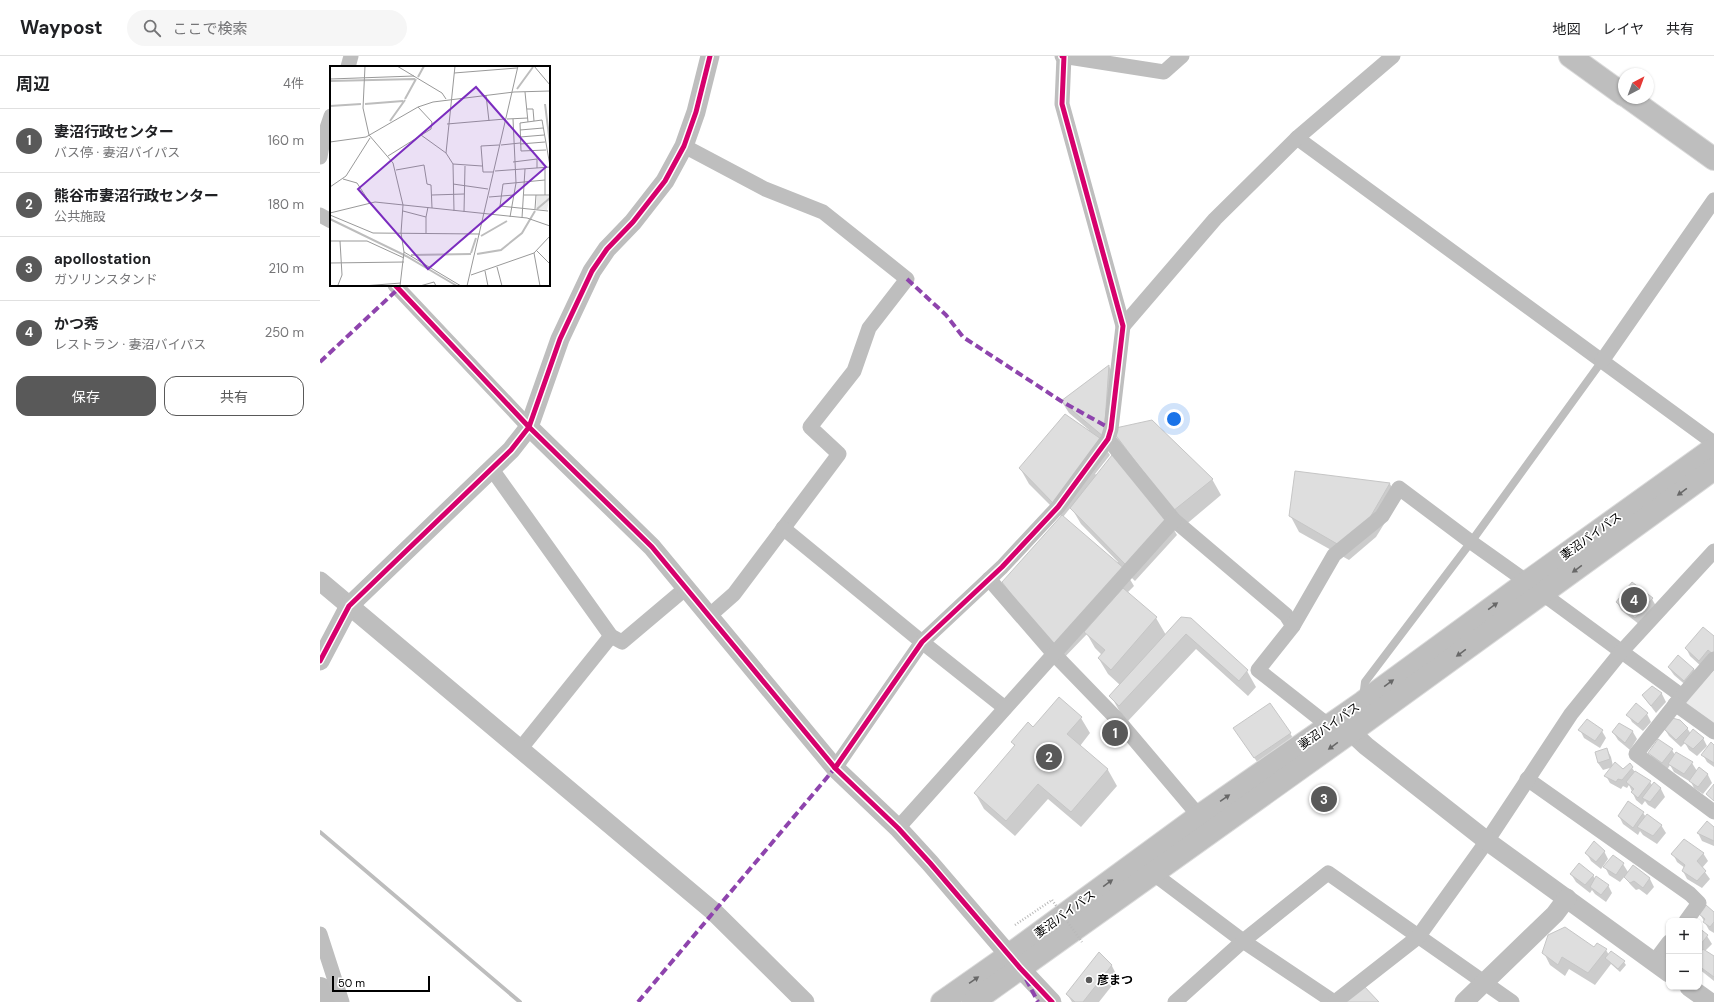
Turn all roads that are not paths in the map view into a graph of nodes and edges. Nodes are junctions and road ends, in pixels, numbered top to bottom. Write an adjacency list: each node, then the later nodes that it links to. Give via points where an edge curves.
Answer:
1 (350, 56): 7 (street)
2 (710, 56): 12 (street, via 706,78)
3 (1063, 56): 4 (street, via 1164,72); 19 (street, via 1062,104)
4 (1182, 56)
5 (1393, 56): 11 (street)
6 (1581, 61): 8 (main road)
7 (348, 66)
8 (1618, 90)
9 (1637, 104): 14 (main road)
10 (330, 119): 13 (street)
11 (1297, 138): 19 (street, via 1215,219); 20 (street)
12 (684, 146): 21 (street, via 665,181 633,222 607,249 592,271 560,339); 28 (street, via 765,189 824,212 908,279 870,328 854,371 810,427 839,454)
13 (320, 157)
14 (1714, 159)
15 (1714, 200): 20 (street)
16 (320, 215): 17 (street)
17 (330, 220)
18 (396, 286): 21 (street)
19 (1123, 326): 22 (street)
20 (1602, 361): 23 (street); 29 (lane)
21 (528, 427): 25 (street, via 511,450); 33 (street, via 652,547)
22 (1108, 439): 27 (street); 31 (street, via 1058,507)
23 (1714, 443)
24 (1714, 448): 34 (main road, 妻沼バイパス)
25 (492, 468): 35 (street); 38 (street)
26 (1714, 469): 34 (main road, 妻沼バイパス, one-way to 34)
27 (1174, 520): 37 (street, via 1286,615); 41 (street)
28 (783, 528): 36 (street, via 734,594); 39 (street)
29 (1471, 542): 34 (street); 37 (street, via 1399,488 1382,516 1334,555); 45 (lane, via 1365,682)
30 (1714, 551): 40 (street)
31 (989, 579): 39 (street); 41 (street)
32 (320, 581): 35 (street)
33 (686, 588): 36 (street); 38 (street, via 622,642)
34 (1535, 588): 40 (street); 45 (main road, 妻沼バイパス, one-way to 34); 48 (main road, 妻沼バイパス, one-way to 48)
35 (350, 606): 43 (street); 50 (street)
36 (709, 616): 51 (street)
37 (1292, 626): 47 (street, via 1258,670)
38 (611, 636): 50 (street)
39 (922, 642): 46 (street); 51 (street)
40 (1622, 651): 44 (street); 52 (street, via 1571,714)
41 (1054, 654): 46 (street); 54 (street, via 1117,719)
42 (1714, 659): 44 (street)
43 (320, 660)
44 (1679, 700): 49 (street); 53 (street, via 1636,754)
45 (1363, 702): 47 (main road, 妻沼バイパス)
46 (1006, 708): 55 (street)
47 (1328, 726): 54 (main road, 妻沼バイパス, one-way to 47)
48 (1351, 732): 56 (street); 57 (main road, 妻沼バイパス, one-way to 57)
49 (1714, 732)
50 (520, 748): 70 (street, via 713,911)
51 (835, 768): 55 (street)
52 (1527, 779): 56 (street); 59 (street, via 1690,894 1699,903)
53 (1714, 812)
54 (1199, 816): 64 (main road, 妻沼バイパス, one-way to 54)
55 (898, 828): 64 (street)
56 (1487, 841): 58 (street); 61 (street)
57 (1154, 874): 62 (street); 64 (main road, 妻沼バイパス)
58 (1567, 898): 65 (street); 66 (street, via 1555,914)
59 (1688, 918)
60 (320, 934): 69 (street)
61 (1418, 936): 62 (street, via 1328,873); 66 (street); 75 (street)
62 (1243, 941): 74 (street); 75 (street)
63 (1666, 951): 65 (street)
64 (1015, 962): 71 (main road, 妻沼バイパス, one-way to 64); 72 (main road, 妻沼バイパス); 73 (street)
65 (1661, 967)
66 (1484, 982): 76 (street); 77 (street)
67 (1693, 990): 68 (street)
68 (1707, 1001)
69 (342, 1002)
70 (805, 1002)
71 (942, 1002)
72 (973, 1002)
73 (1052, 1002)
74 (1175, 1002)
75 (1335, 1002)
76 (1464, 1002)
77 (1512, 1002)

